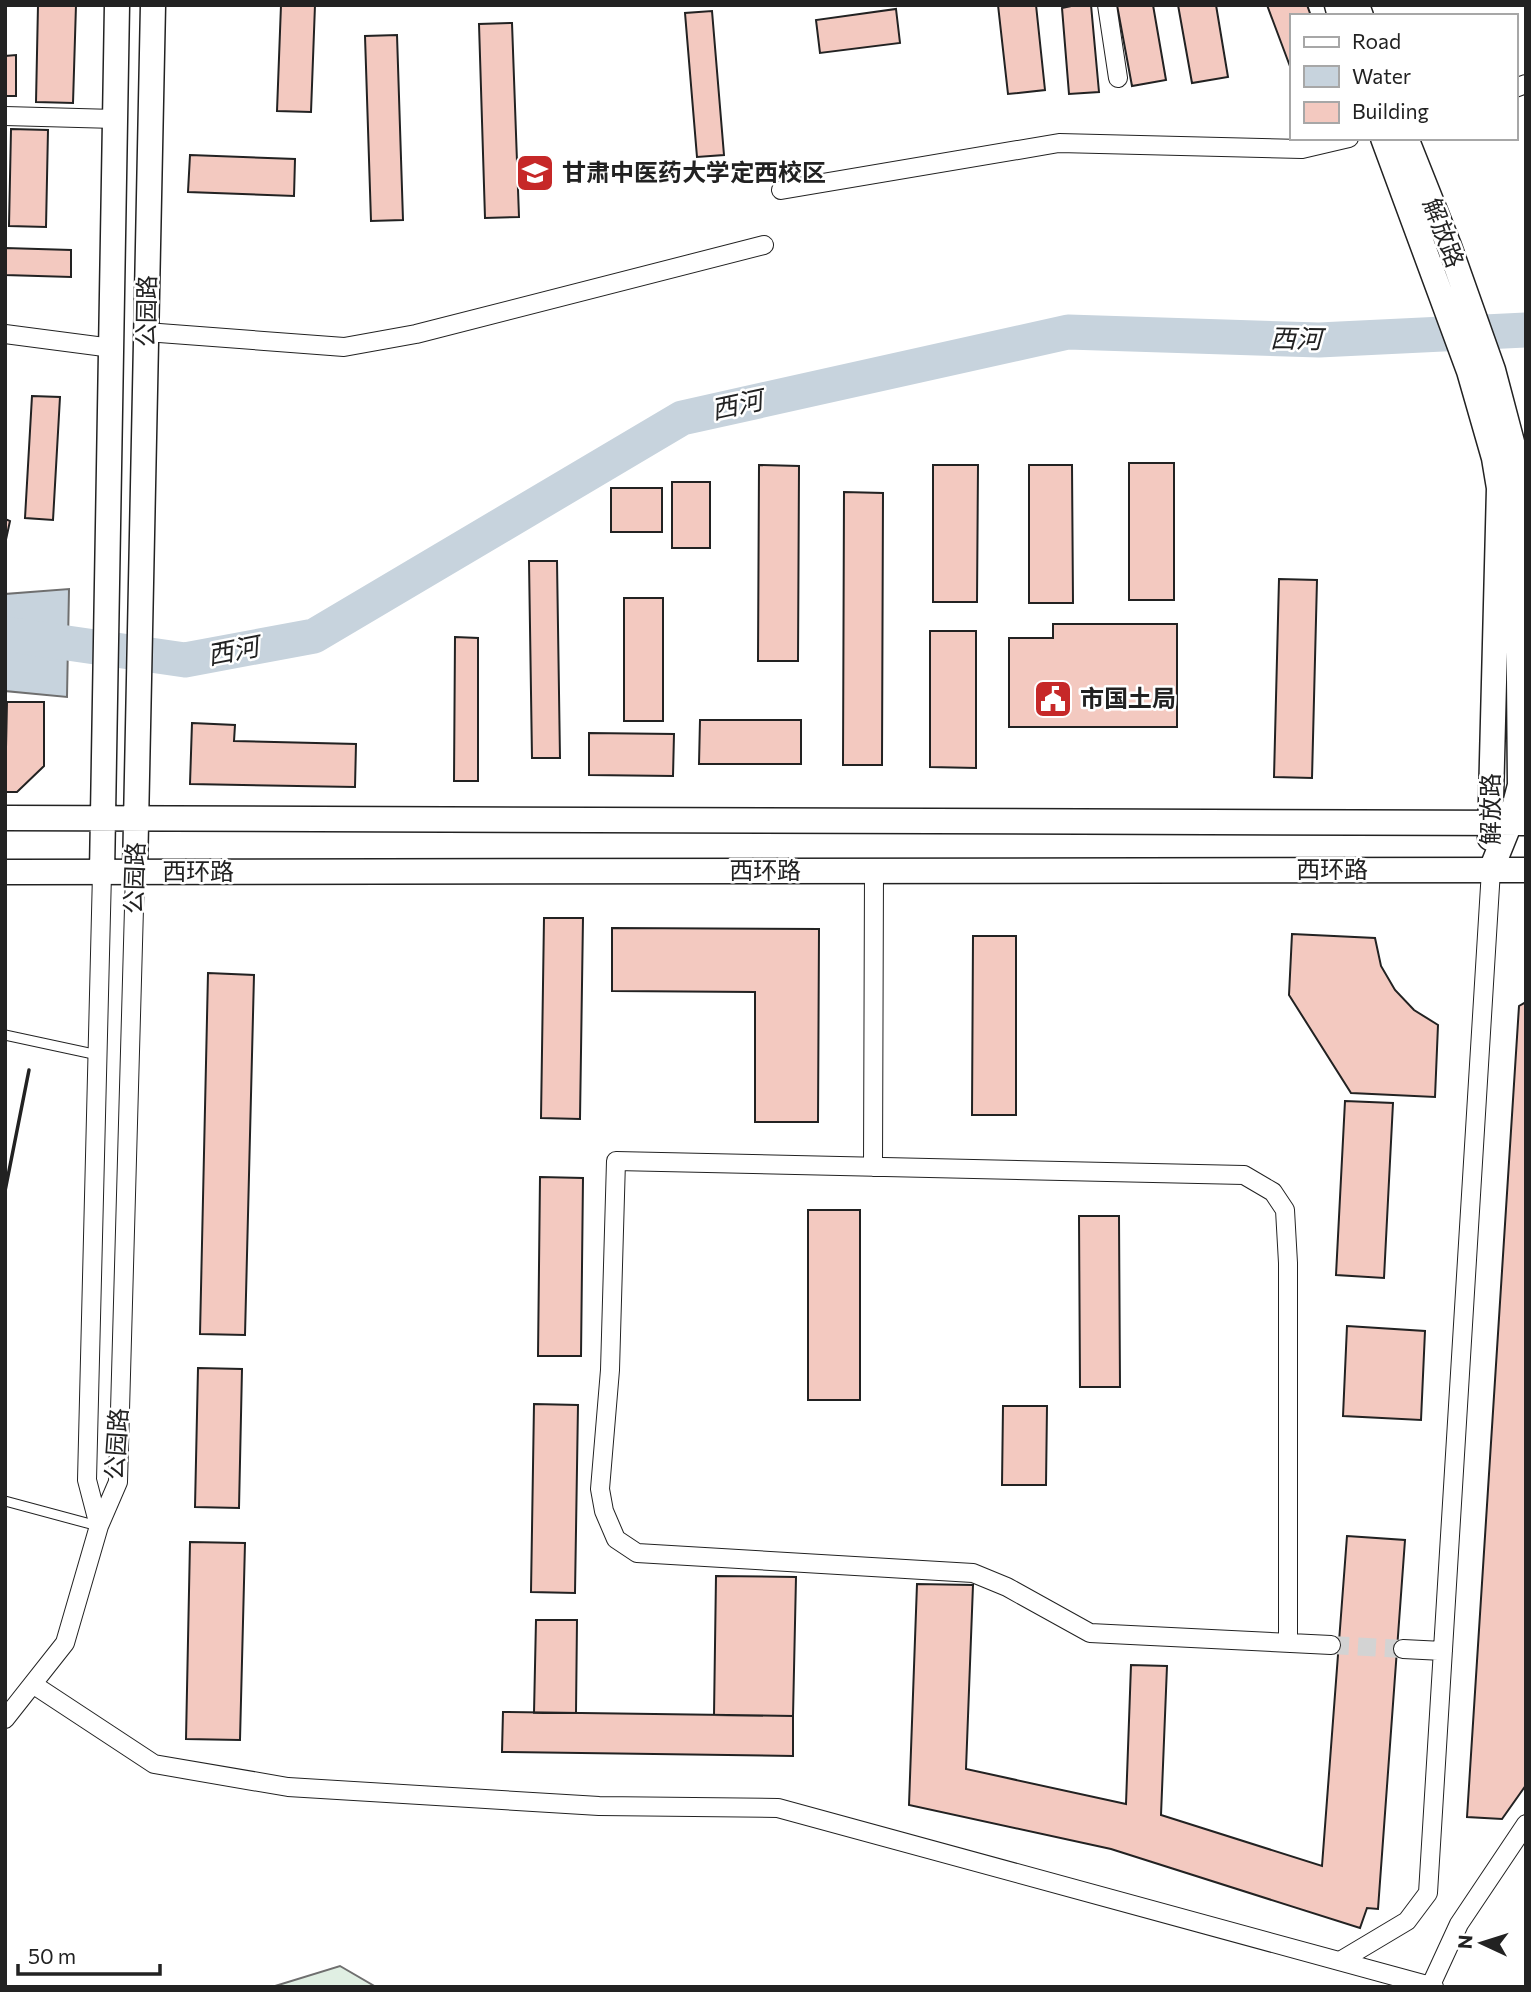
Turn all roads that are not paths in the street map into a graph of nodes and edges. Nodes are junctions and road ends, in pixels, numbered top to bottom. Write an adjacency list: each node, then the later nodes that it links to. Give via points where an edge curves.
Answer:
1 (117, 5): 6 (main road, 公园路)
2 (153, 5): 13 (main road, 公园路)
3 (1107, 5): 4 (street)
4 (1118, 79)
5 (5, 116): 6 (street)
6 (116, 119): 15 (main road, 公园路)
7 (1340, 140): 10 (street, via 1301,149 1059,143)
8 (1384, 140): 12 (main road, 解放路)
9 (1407, 140): 12 (main road, 解放路)
10 (781, 190)
11 (764, 245): 13 (street, via 416,334 344,347)
12 (1439, 251): 19 (main road, 解放路, via 1517,461 1520,785)
13 (146, 332): 18 (main road, 公园路)
14 (5, 334): 15 (street)
15 (112, 348): 17 (main road, 公园路)
16 (5, 818): 17 (main road, 西环路)
17 (104, 818): 18 (main road, 西环路); 25 (main road, 公园路)
18 (137, 819): 19 (main road, 西环路); 23 (main road, 公园路)
19 (1508, 823): 20 (main road, 解放路)
20 (1491, 870): 21 (main road, 西环路); 22 (main road, 西环路); 34 (street)
21 (1526, 870)
22 (874, 871): 23 (main road, 西环路); 28 (street)
23 (135, 872): 25 (main road, 西环路); 30 (street, 公园路, via 118,1482)
24 (5, 873): 25 (main road, 西环路)
25 (102, 873): 27 (street, 公园路)
26 (5, 1035): 27 (lane)
27 (98, 1055): 30 (street, 公园路, via 87,1480)
28 (873, 1167): 31 (street, via 1244,1175 1273,1192 1285,1210 1288,1263); 31 (street, via 616,1161 610,1370 600,1489 616,1539 637,1553 973,1573 1090,1633)
29 (5, 1501): 30 (lane)
30 (99, 1526): 35 (street, via 65,1643)
31 (1288, 1642): 32 (street)
32 (1331, 1645)
33 (1403, 1649): 34 (street)
34 (1443, 1651): 38 (street, via 1428,1893 1407,1921)
35 (34, 1685): 36 (street); 38 (street, via 154,1763 288,1787 599,1806 778,1808)
36 (5, 1719)
37 (1526, 1824): 39 (street, via 1459,1924)
38 (1340, 1961): 39 (street)
39 (1431, 1986)

